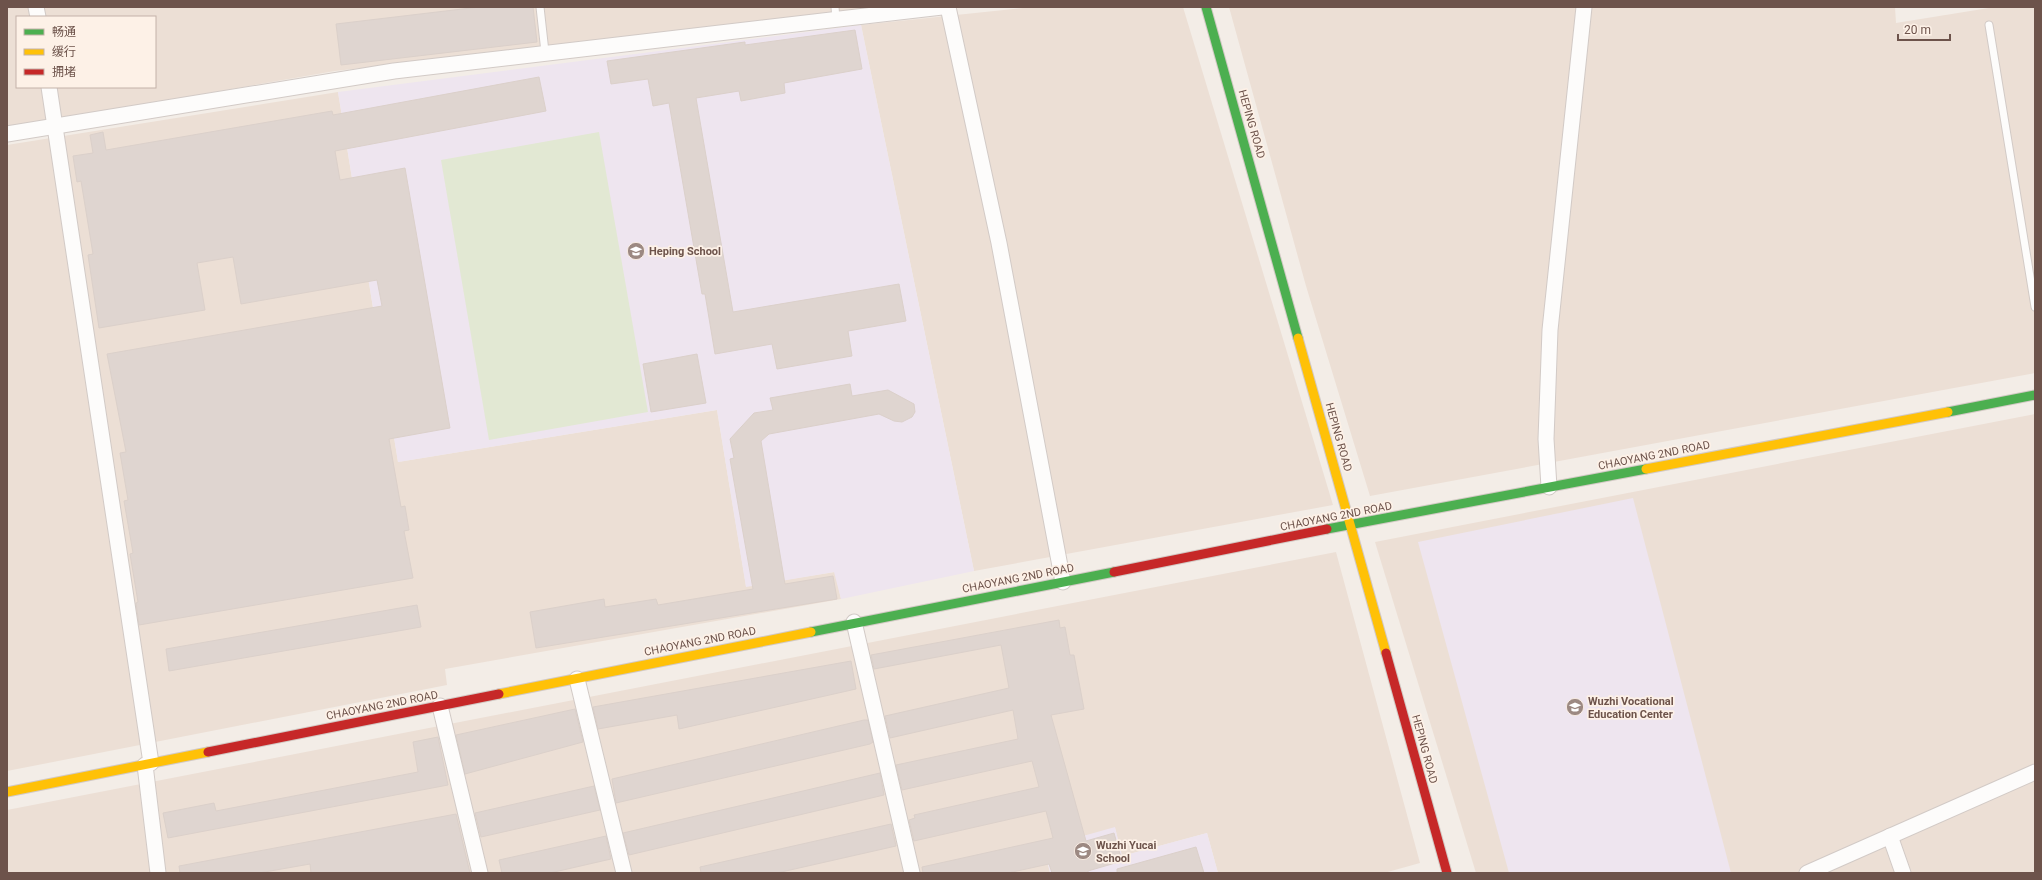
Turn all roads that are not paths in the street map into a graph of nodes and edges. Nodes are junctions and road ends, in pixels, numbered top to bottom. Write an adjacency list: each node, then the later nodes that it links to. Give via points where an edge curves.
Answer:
1 (540, 7): 8 (lane)
2 (942, 7): 6 (street)
3 (948, 7): 16 (street, via 998,243)
4 (1206, 7): 15 (street, HEPING ROAD)
5 (1584, 7): 14 (street, via 1550,330 1546,439)
6 (836, 13): 8 (street)
7 (1989, 24): 12 (lane)
8 (545, 52): 10 (street, via 394,70)
9 (49, 88): 10 (street)
10 (55, 126): 11 (street); 20 (street)
11 (7, 134)
12 (2035, 307)
13 (2035, 396): 14 (street, CHAOYANG 2ND ROAD)
14 (1549, 487): 15 (street, CHAOYANG 2ND ROAD)
15 (1351, 525): 16 (street, CHAOYANG 2ND ROAD); 28 (street, HEPING ROAD)
16 (1063, 582): 17 (street, CHAOYANG 2ND ROAD)
17 (854, 622): 18 (street, CHAOYANG 2ND ROAD); 27 (street)
18 (577, 678): 19 (street, CHAOYANG 2ND ROAD); 26 (street)
19 (440, 706): 20 (street, CHAOYANG 2ND ROAD); 25 (street)
20 (148, 764): 22 (street, CHAOYANG 2ND ROAD); 24 (street)
21 (2035, 772): 23 (street)
22 (7, 792)
23 (1890, 836): 29 (street); 30 (street)
24 (158, 873)
25 (480, 873)
26 (624, 873)
27 (912, 873)
28 (1447, 873)
29 (1807, 873)
30 (1903, 873)

